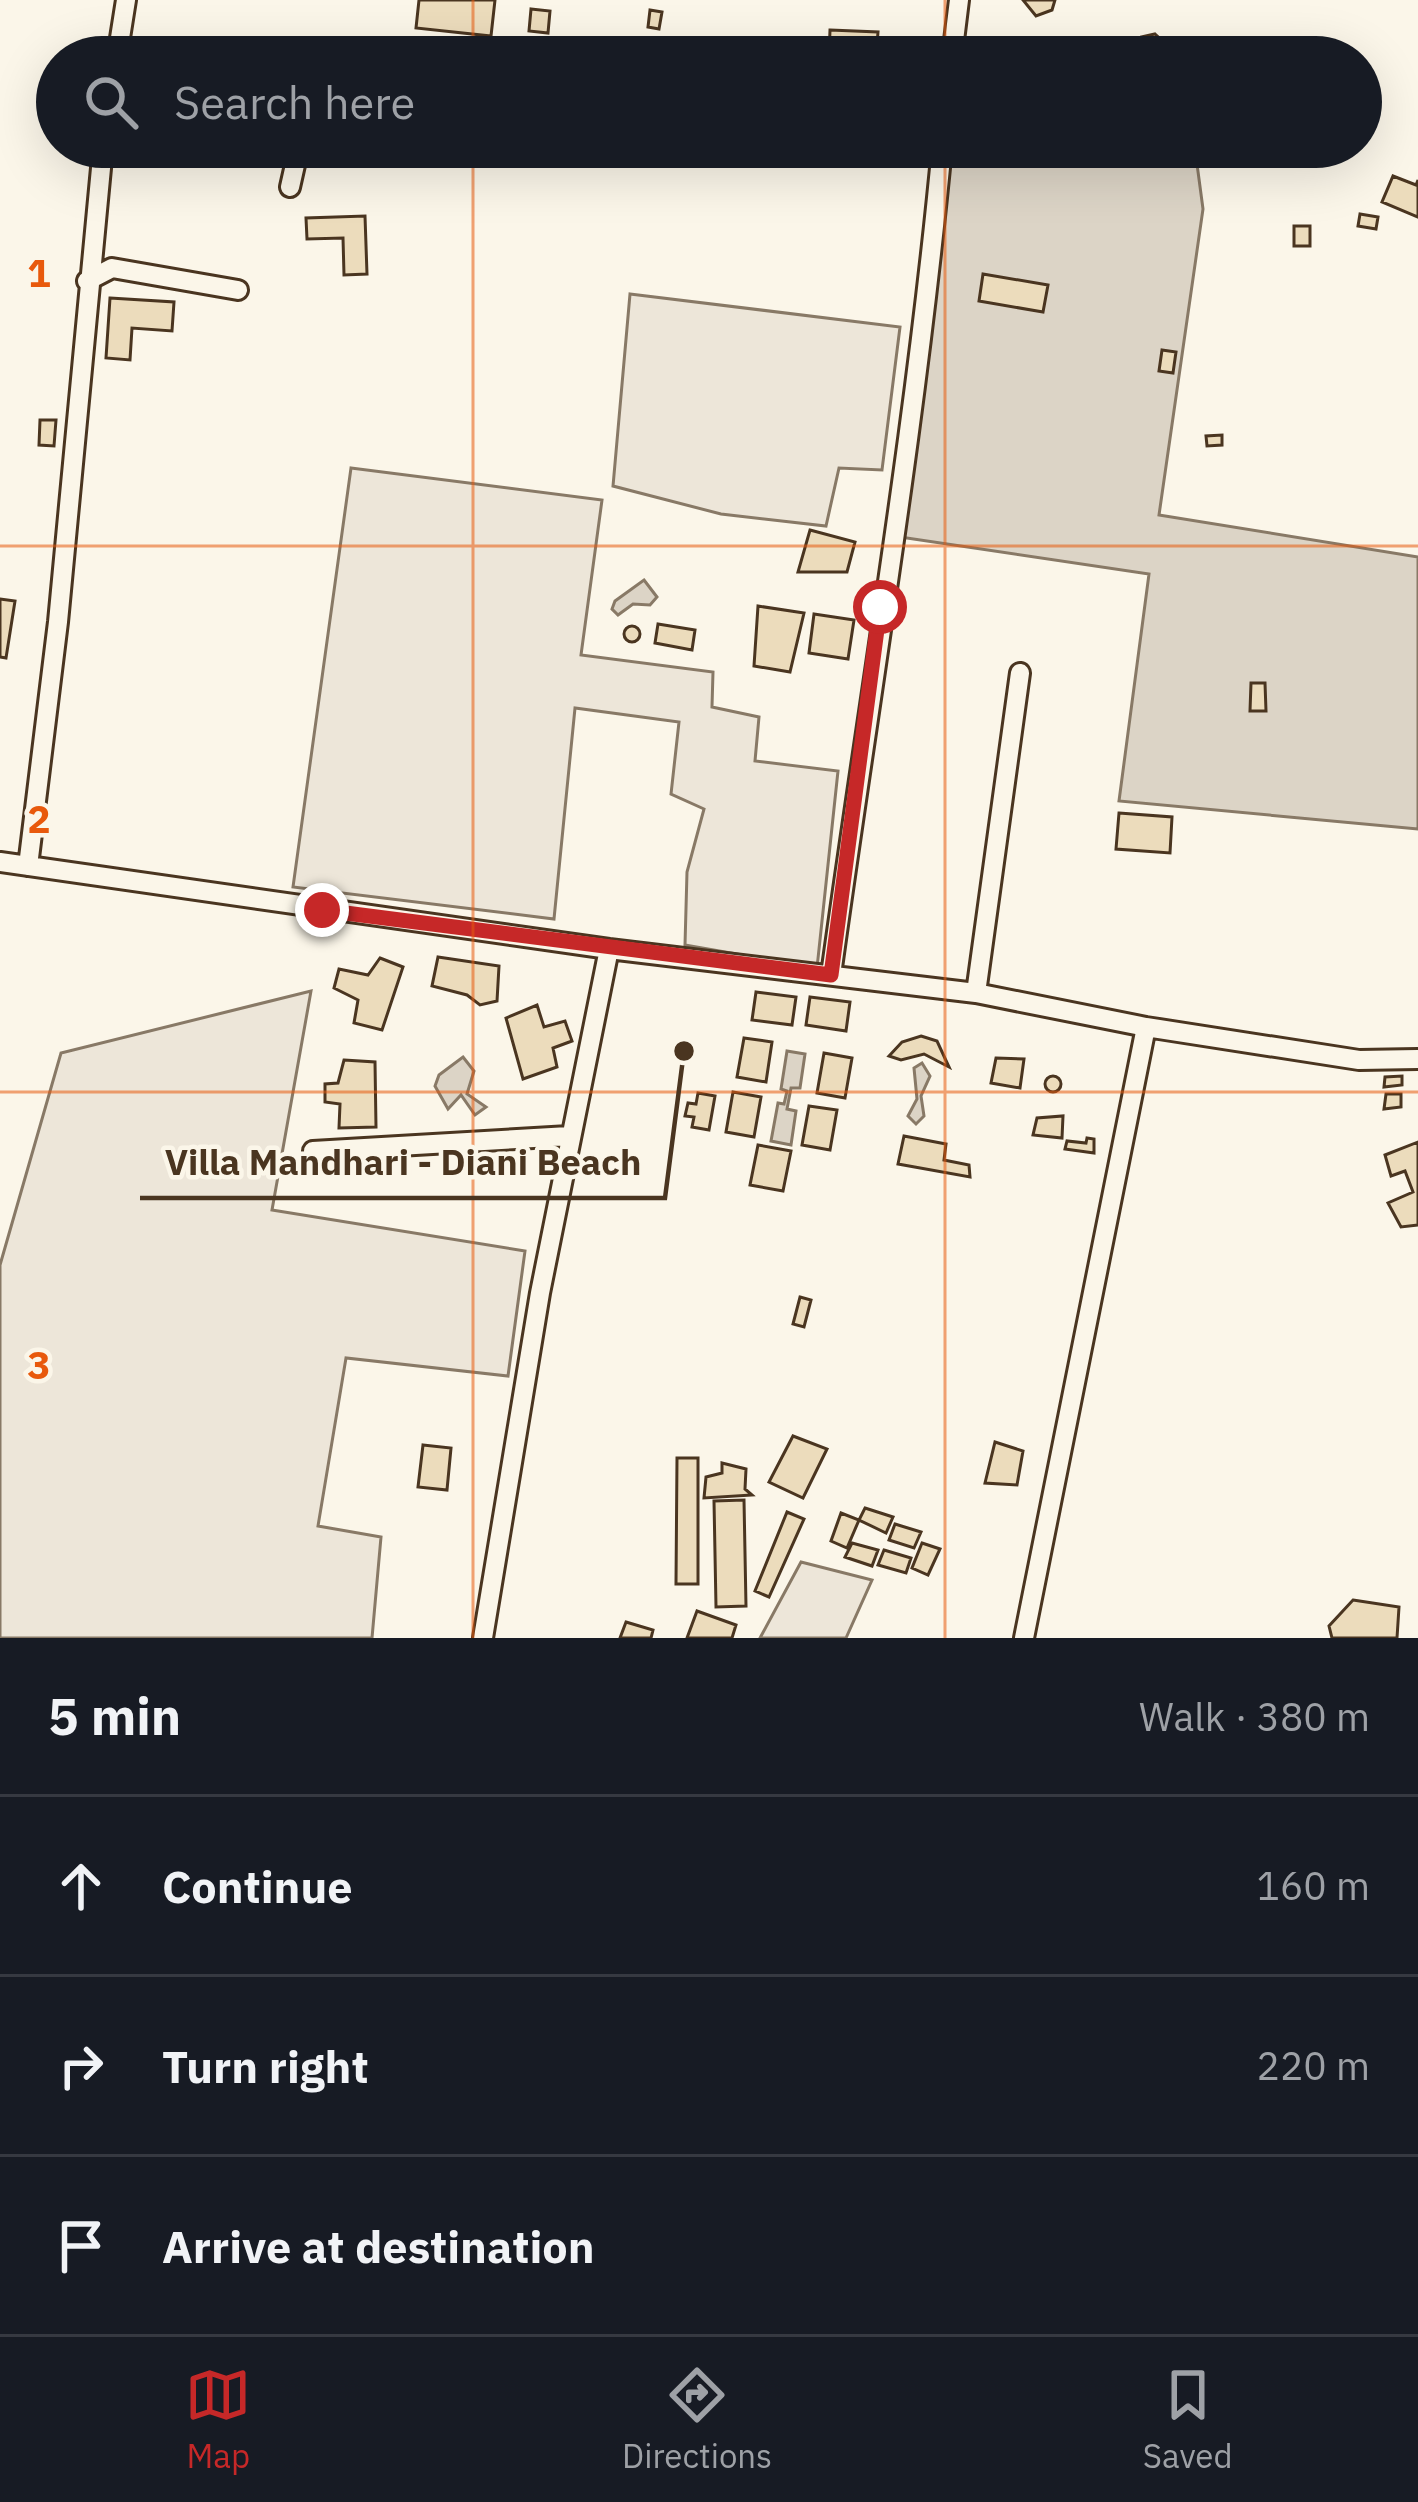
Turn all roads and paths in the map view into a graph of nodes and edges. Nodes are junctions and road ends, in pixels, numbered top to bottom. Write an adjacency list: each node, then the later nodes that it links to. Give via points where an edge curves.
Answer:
1 (126, 0): 3 (street)
2 (959, 0): 4 (street)
3 (120, 36)
4 (955, 36)
5 (100, 168): 9 (street)
6 (294, 168): 8 (street)
7 (940, 168): 15 (street, via 920,382 880,607)
8 (290, 187)
9 (87, 281): 10 (street, via 112,268); 13 (street)
10 (238, 290)
11 (1020, 673): 16 (street)
12 (0, 862): 13 (street)
13 (28, 866): 14 (street)
14 (609, 949): 15 (street); 19 (street)
15 (831, 975): 16 (street)
16 (976, 993): 17 (street)
17 (1146, 1027): 18 (street, via 1359,1060); 22 (street)
18 (1418, 1059)
19 (569, 1136): 20 (street); 21 (street)
20 (313, 1151)
21 (482, 1638)
22 (1024, 1638)

